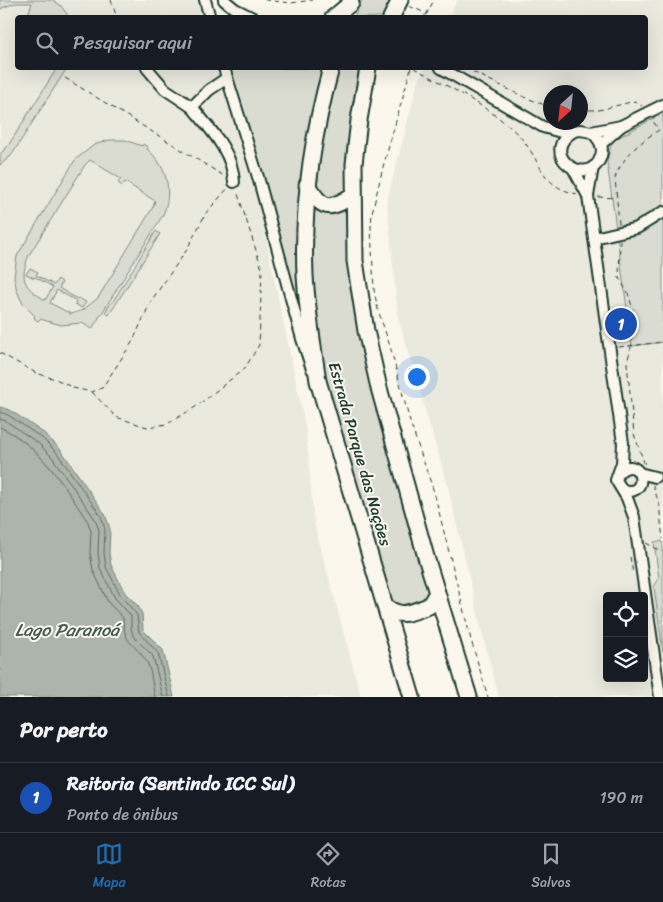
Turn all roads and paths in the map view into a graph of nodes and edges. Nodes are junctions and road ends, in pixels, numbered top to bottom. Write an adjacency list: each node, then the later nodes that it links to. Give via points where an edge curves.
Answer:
1 (111, 0): 9 (path)
2 (205, 0): 10 (street)
3 (224, 0): 11 (street)
4 (264, 0): 5 (path, via 291,3)
5 (313, 0)
6 (434, 0): 15 (path)
7 (352, 1): 12 (highway); 13 (highway)
8 (397, 9): 14 (path, via 421,11)
9 (116, 15)
10 (209, 15)
11 (247, 15)
12 (336, 15)
13 (347, 15)
14 (424, 15)
15 (427, 15)
16 (149, 70): 28 (street, via 165,89)
17 (225, 70): 25 (street)
18 (330, 70): 44 (highway, Estrada Parque das Nações, via 316,125)
19 (368, 70): 45 (highway, via 358,120)
20 (411, 70): 71 (path, via 372,213 374,290 410,422 434,492)
21 (416, 70): 46 (path, via 488,110 521,138 554,185)
22 (444, 70): 32 (street)
23 (469, 70): 26 (path)
24 (65, 78): 43 (path)
25 (228, 78): 28 (street, via 209,90); 56 (street, via 307,358)
26 (543, 105)
27 (663, 105): 30 (street)
28 (192, 107): 43 (street, via 228,155 234,170)
29 (588, 110): 30 (path, via 635,101)
30 (647, 113): 31 (street); 36 (path)
31 (621, 126): 38 (street); 39 (street)
32 (543, 127)
33 (663, 128): 36 (path)
34 (545, 130): 40 (street)
35 (554, 130): 37 (street)
36 (659, 130): 47 (path, via 640,143 621,165 615,178)
37 (574, 131): 38 (street); 40 (street, via 567,135)
38 (591, 132): 39 (street)
39 (601, 144): 41 (street, via 601,157)
40 (560, 148): 42 (street, via 564,161)
41 (593, 168): 42 (street); 46 (street)
42 (574, 170): 46 (street)
43 (234, 182): 57 (path, via 206,213 186,251 150,301 133,341 111,377 102,388); 57 (path, via 262,269 259,345 255,354 212,396 167,424 147,427 116,417)
44 (307, 186): 45 (highway, via 315,198 329,206 338,205); 56 (highway, Estrada Parque das Nações, via 305,276)
45 (353, 195): 64 (highway, via 354,261 378,388)
46 (588, 196): 47 (path); 51 (street)
47 (616, 198): 49 (path)
48 (662, 212): 51 (street, via 637,228)
49 (620, 229)
50 (620, 236): 53 (path, via 619,278 633,310)
51 (594, 238): 58 (street)
52 (663, 342): 53 (path)
53 (632, 346): 54 (path); 60 (path, via 627,363)
54 (616, 348)
55 (0, 353): 57 (path, via 36,373)
56 (318, 381): 65 (highway, Estrada Parque das Nações)
57 (92, 392)
58 (623, 442): 59 (street); 60 (street)
59 (620, 471): 60 (street, via 625,468); 61 (street, via 616,480)
60 (641, 477): 61 (street, via 629,492); 62 (street); 63 (path, via 659,504)
61 (623, 490): 62 (street)
62 (634, 517): 68 (street)
63 (663, 539)
64 (437, 593): 65 (highway, via 429,606 402,614); 66 (highway)
65 (386, 607): 67 (highway, Estrada Parque das Nações)
66 (445, 619): 67 (highway, via 433,616 407,622); 70 (highway)
67 (394, 638): 69 (highway, Estrada Parque das Nações)
68 (660, 674): 72 (street)
69 (412, 697)
70 (469, 697)
71 (488, 697)
72 (660, 697)

